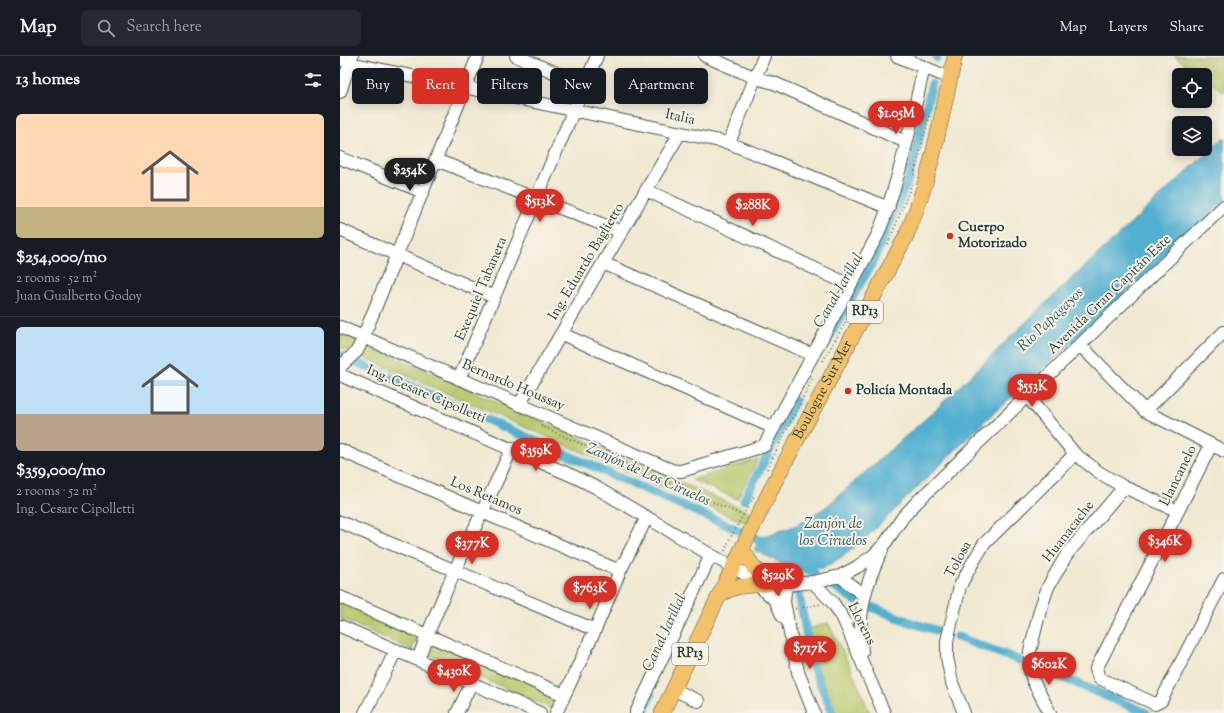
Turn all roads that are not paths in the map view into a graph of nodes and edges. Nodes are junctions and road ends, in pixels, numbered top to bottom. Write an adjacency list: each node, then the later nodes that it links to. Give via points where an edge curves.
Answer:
1 (478, 56): 15 (street)
2 (516, 56): 11 (street)
3 (597, 56): 10 (street, Exequiel Tabanera)
4 (705, 56): 13 (street)
5 (764, 56): 13 (street)
6 (897, 56): 9 (street)
7 (955, 56): 14 (main road, Boulogne Sur Mer / RP13)
8 (347, 59): 12 (street, Italia); 17 (street, via 345,80)
9 (924, 67): 14 (street); 22 (street)
10 (592, 68)
11 (550, 70)
12 (412, 74)
13 (756, 78): 22 (street, via 774,83); 23 (street)
14 (950, 78): 61 (main road, Boulogne Sur Mer / RP13, via 930,168 911,223 791,452 749,518)
15 (469, 79)
16 (469, 88): 20 (street, Italia)
17 (340, 92)
18 (459, 104): 25 (street)
19 (577, 104): 20 (street, Exequiel Tabanera)
20 (574, 111): 21 (street, Italia); 28 (street, Exequiel Tabanera)
21 (680, 133): 23 (street, Italia); 26 (street, Ing. Eduardo Baglietto)
22 (906, 142): 30 (street)
23 (729, 143): 30 (street, Italia)
24 (340, 158): 27 (street)
25 (436, 160): 27 (street); 28 (street)
26 (646, 190): 32 (street, Ing. Eduardo Baglietto); 35 (street)
27 (423, 192): 33 (street)
28 (536, 199): 32 (street); 36 (street, Exequiel Tabanera)
29 (1224, 206): 41 (street, Avenida Gran Capitán Este)
30 (888, 208): 35 (street, via 878,234)
31 (340, 230): 33 (street)
32 (622, 232): 34 (street, Ing. Eduardo Baglietto)
33 (397, 255): 36 (street); 40 (street)
34 (603, 263): 39 (street, Ing. Eduardo Baglietto); 42 (street)
35 (850, 285): 42 (street)
36 (494, 297): 45 (street, Exequiel Tabanera)
37 (340, 327): 40 (street, Bernardo Houssay)
38 (1224, 332): 48 (street)
39 (562, 334): 47 (street, Ing. Eduardo Baglietto); 49 (street)
40 (363, 337): 43 (street, via 357,351); 45 (street, Bernardo Houssay)
41 (1080, 345): 46 (street, Avenida Gran Capitán Este); 48 (street)
42 (813, 355): 49 (street)
43 (340, 367)
44 (340, 375): 51 (street, Ing. Cesare Cipolletti)
45 (459, 379): 47 (street, Bernardo Houssay)
46 (1027, 396): 54 (street); 60 (street, Avenida Gran Capitán Este, via 917,502)
47 (519, 405): 49 (street, Bernardo Houssay, via 675,471 764,446)
48 (1145, 411): 50 (street)
49 (774, 428)
50 (1211, 444): 53 (street); 56 (street, Llancanelo)
51 (512, 448): 57 (street); 58 (street, Ing. Cesare Cipolletti, via 589,483)
52 (340, 450): 57 (street, Los Retamos)
53 (1224, 451)
54 (1075, 454): 55 (street, via 1100,473); 92 (street, Tolosa, via 984,544 960,586 947,641 947,657 952,683)
55 (1124, 486): 56 (street); 93 (street, Huanacache, via 1067,554 1048,587 1040,610 1030,651 1030,669 1033,681)
56 (1178, 511): 67 (street, Llancanelo, via 1096,669 1099,678 1155,704 1161,701)
57 (482, 512): 64 (street); 65 (street, Los Retamos)
58 (647, 517): 62 (street, Ing. Cesare Cipolletti); 65 (street)
59 (340, 522): 64 (street)
60 (886, 542): 66 (street, Avenida Gran Capitán Este, via 866,561); 71 (street, Llorens, via 869,578)
61 (742, 549): 63 (main road, Boulogne Sur Mer / RP13); 69 (main road, via 754,568)
62 (711, 555): 63 (street, Ing. Cesare Cipolletti); 88 (street)
63 (733, 568): 69 (street); 70 (main road, Boulogne Sur Mer / RP13)
64 (455, 571): 74 (street); 76 (street)
65 (620, 571): 74 (street)
66 (840, 576): 68 (street, Avenida Gran Capitán Este); 71 (street, Llorens)
67 (1224, 579)
68 (810, 582): 69 (street, Avenida Gran Capitán Este); 79 (street, Llorens, via 833,603 844,618)
69 (776, 585): 70 (main road, via 736,587); 75 (street, via 775,600); 75 (street, via 785,592 784,602)
70 (719, 595): 81 (main road, Boulogne Sur Mer / RP13)
71 (864, 596): 79 (street, Llorens, via 860,630)
72 (340, 597): 76 (street)
73 (340, 626): 77 (street)
74 (595, 630): 82 (street)
75 (790, 633): 90 (street, via 798,672)
76 (428, 634): 78 (street); 82 (street)
77 (396, 650): 78 (street); 84 (street)
78 (418, 659): 80 (street)
79 (863, 662): 91 (street, Llorens)
80 (472, 682): 85 (street); 86 (street)
81 (673, 689): 83 (street); 89 (main road, Boulogne Sur Mer / RP13)
82 (564, 695): 87 (street)
83 (698, 701)
84 (366, 713)
85 (457, 713)
86 (540, 713)
87 (556, 713)
88 (636, 713)
89 (662, 713)
90 (814, 713)
91 (884, 713)
92 (964, 713)
93 (1050, 713)

